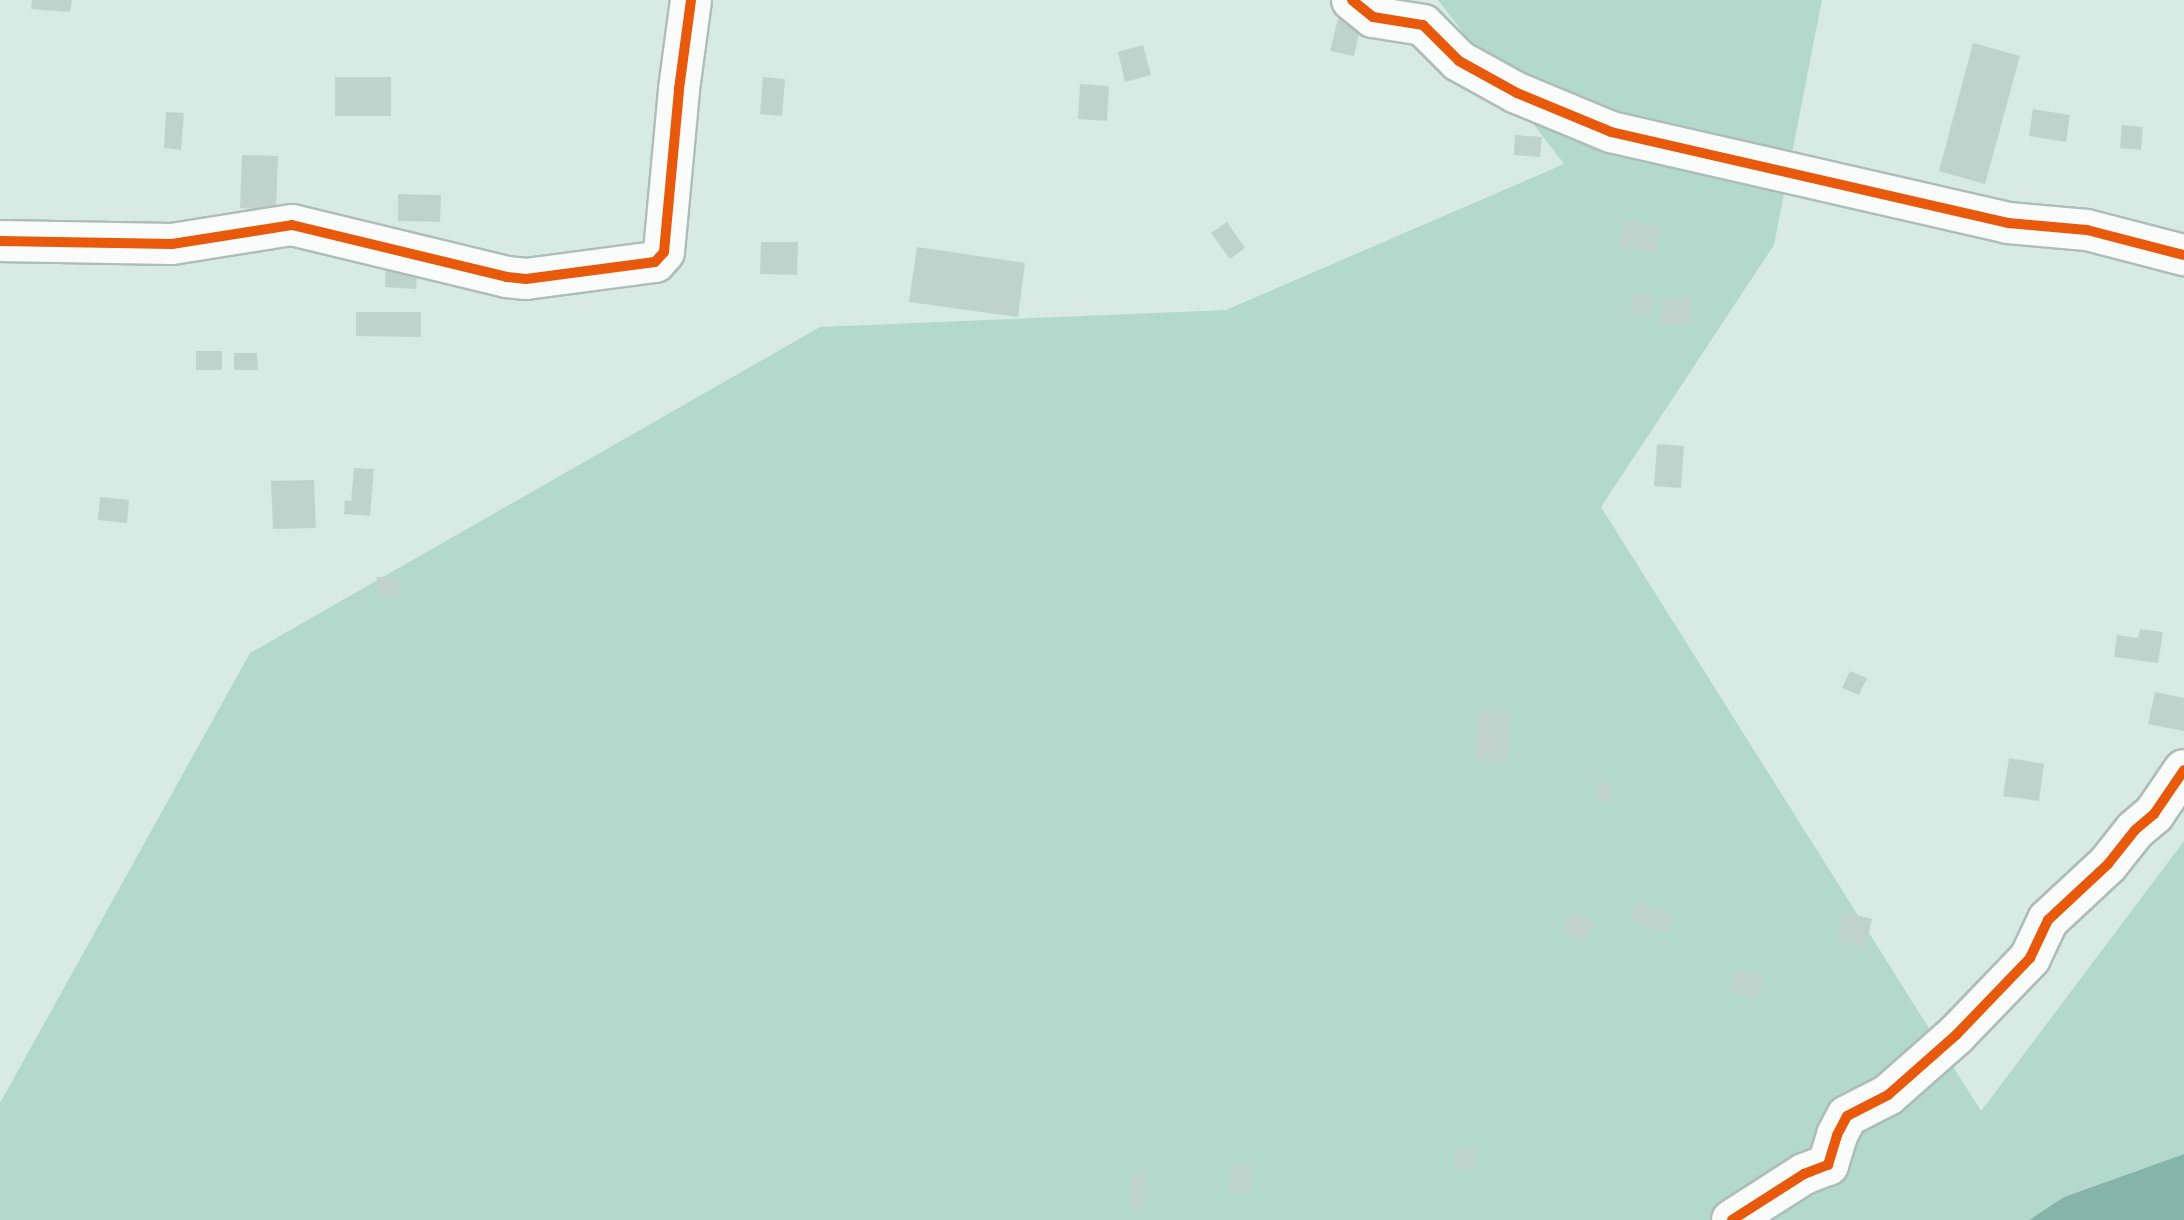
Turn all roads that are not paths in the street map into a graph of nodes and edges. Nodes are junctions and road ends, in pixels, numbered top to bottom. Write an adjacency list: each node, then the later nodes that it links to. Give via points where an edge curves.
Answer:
1 (691, 0): 3 (street, via 664,252 655,262 526,279 292,225 172,244)
2 (1352, 0): 4 (street, via 1373,17 1423,25 1459,61 1517,93 1611,132 2008,223 2087,230)
3 (0, 241)
4 (2184, 255)
5 (2184, 770): 6 (street, via 2154,814 2048,920 2030,958 1956,1035 1888,1095 1847,1116 1828,1165 1804,1174)
6 (1732, 1220)

